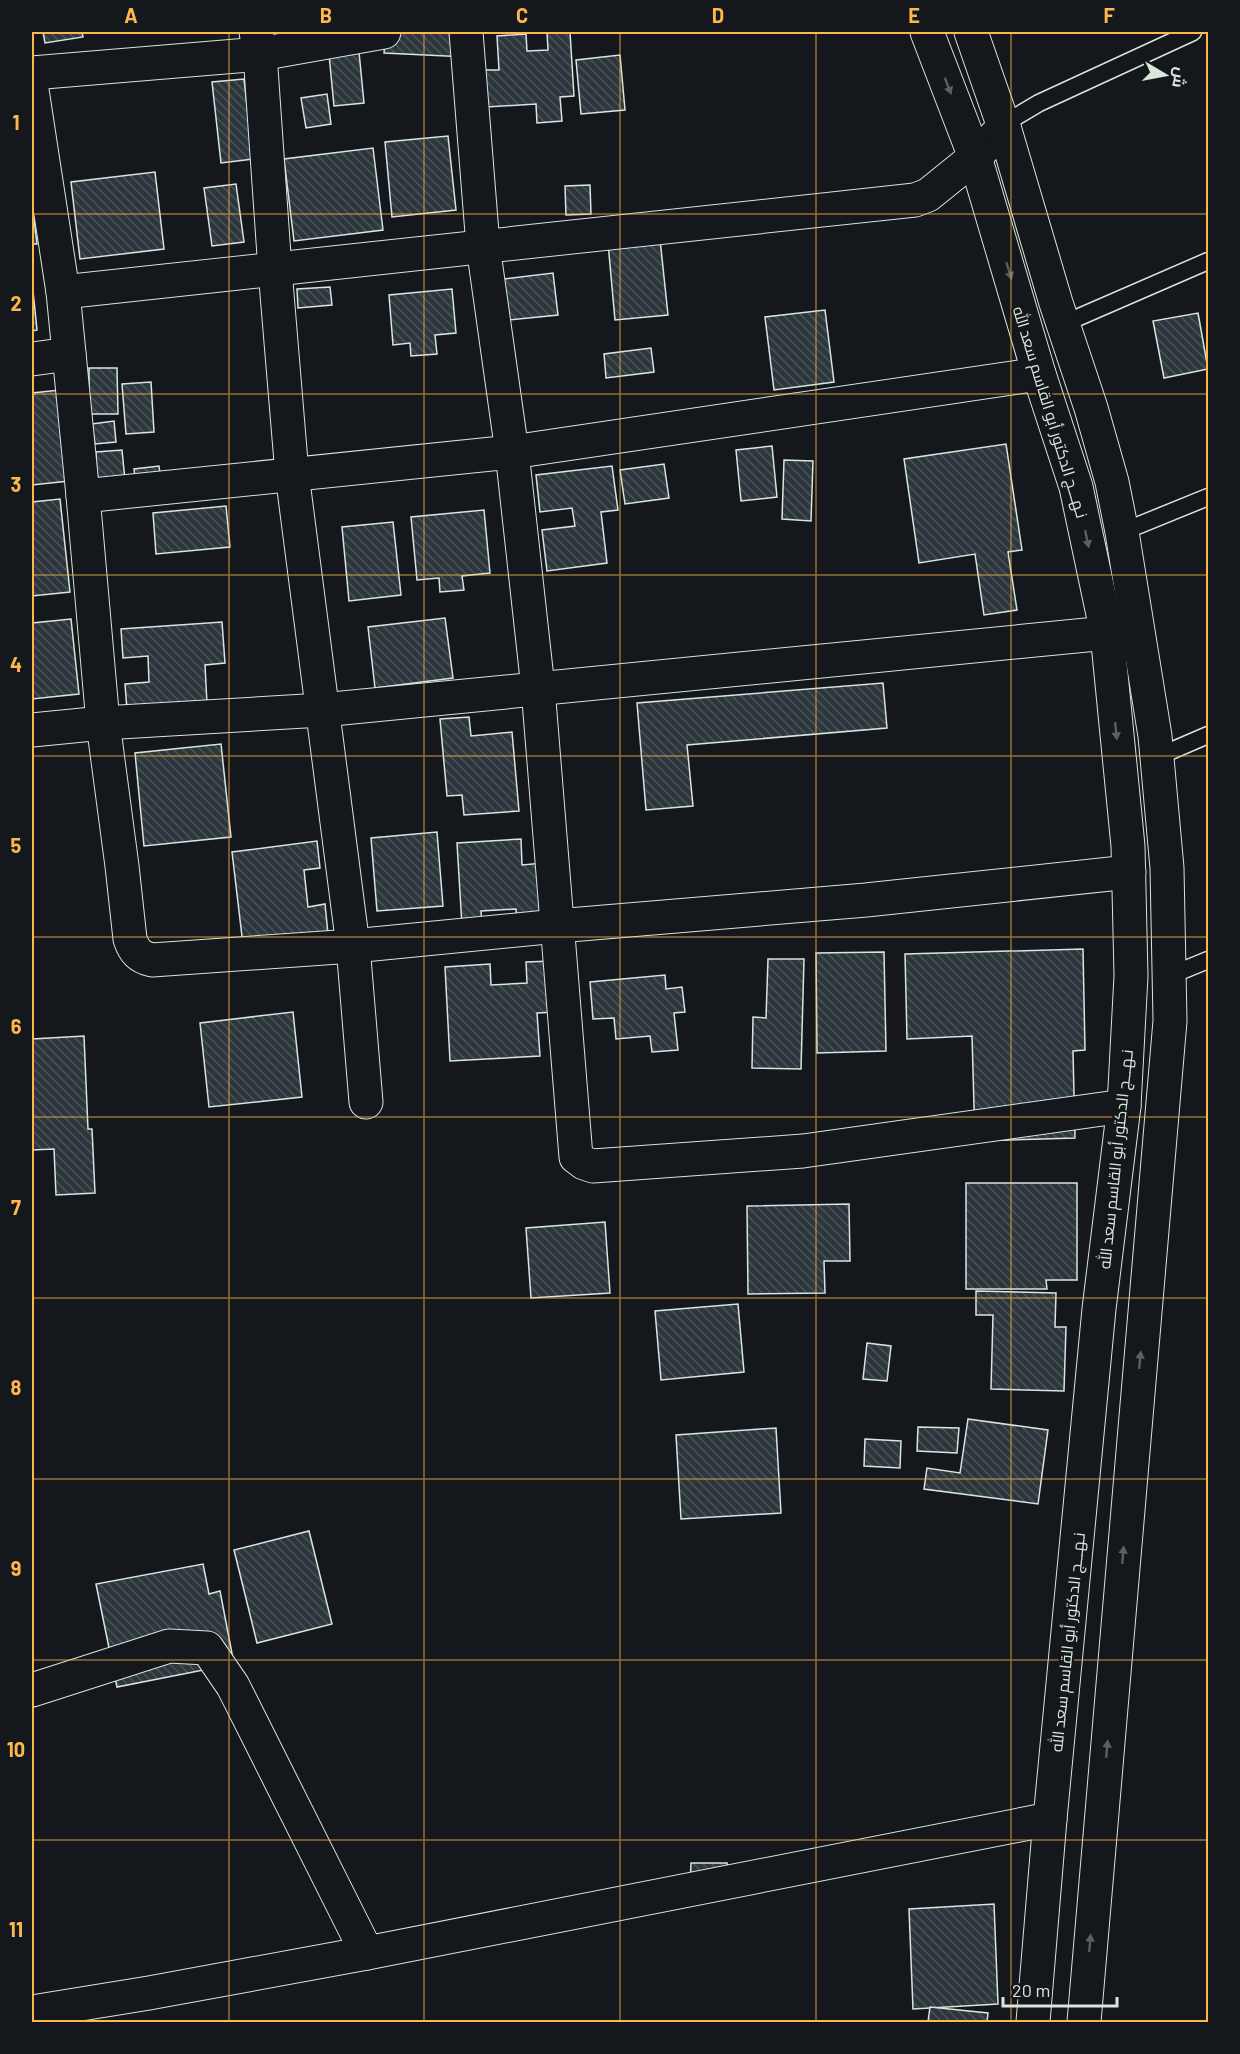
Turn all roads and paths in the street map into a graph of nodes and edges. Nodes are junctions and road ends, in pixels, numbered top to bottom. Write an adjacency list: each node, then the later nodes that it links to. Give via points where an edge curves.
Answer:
1 (384, 32): 6 (street)
2 (466, 32): 11 (street)
3 (927, 32): 10 (street, نـهـــج الدكتور أبو القاسم سعد الله, one-way to 10)
4 (972, 32): 9 (street)
5 (1193, 32): 9 (lane, via 1039,104)
6 (258, 43): 7 (street); 13 (street)
7 (32, 73)
8 (32, 90): 14 (street)
9 (1004, 127): 10 (street); 15 (street)
10 (975, 157): 11 (street, via 928,195 915,200); 18 (street, نـهـــج الدكتور أبو القاسم سعد الله, one-way to 18)
11 (483, 246): 13 (street); 19 (street)
12 (1209, 261): 15 (lane)
13 (275, 270): 14 (street); 20 (street)
14 (63, 292): 16 (street)
15 (1063, 324): 23 (street, via 1109,471)
16 (69, 354): 17 (street); 21 (street)
17 (32, 359)
18 (1039, 374): 19 (street); 24 (street, نـهـــج الدكتور أبو القاسم سعد الله, one-way to 24, via 1076,487)
19 (512, 452): 20 (street); 25 (street)
20 (292, 474): 21 (street); 26 (street)
21 (83, 496): 27 (street)
22 (1209, 497): 23 (lane)
23 (1122, 532): 30 (street)
24 (1107, 633): 25 (street); 31 (street, نـهـــج الدكتور أبو القاسم سعد الله, one-way to 31)
25 (538, 688): 26 (street); 32 (street)
26 (322, 710): 27 (street); 33 (street)
27 (103, 723): 28 (street); 33 (street, via 130,939 142,958)
28 (32, 730)
29 (1209, 735): 30 (lane)
30 (1157, 757): 35 (street, via 1167,868)
31 (1129, 872): 32 (street, via 866,900); 37 (street, نـهـــج الدكتور أبو القاسم سعد الله, via 1131,976)
32 (557, 926): 33 (street); 37 (street, via 576,1157 593,1166 803,1151)
33 (353, 946): 36 (street)
34 (1209, 960): 35 (lane)
35 (1169, 976): 43 (street, one-way to 35, via 1170,1021)
36 (366, 1102)
37 (1124, 1106): 39 (street, نـهـــج الدكتور أبو القاسم سعد الله, via 1099,1309)
38 (32, 1690): 40 (street, via 169,1646 207,1648 232,1686)
39 (1050, 1819): 40 (street); 42 (street, نـهـــج الدكتور أبو القاسم سعد الله)
40 (367, 1953): 41 (street)
41 (32, 2012)
42 (1033, 2022)
43 (1084, 2022)

